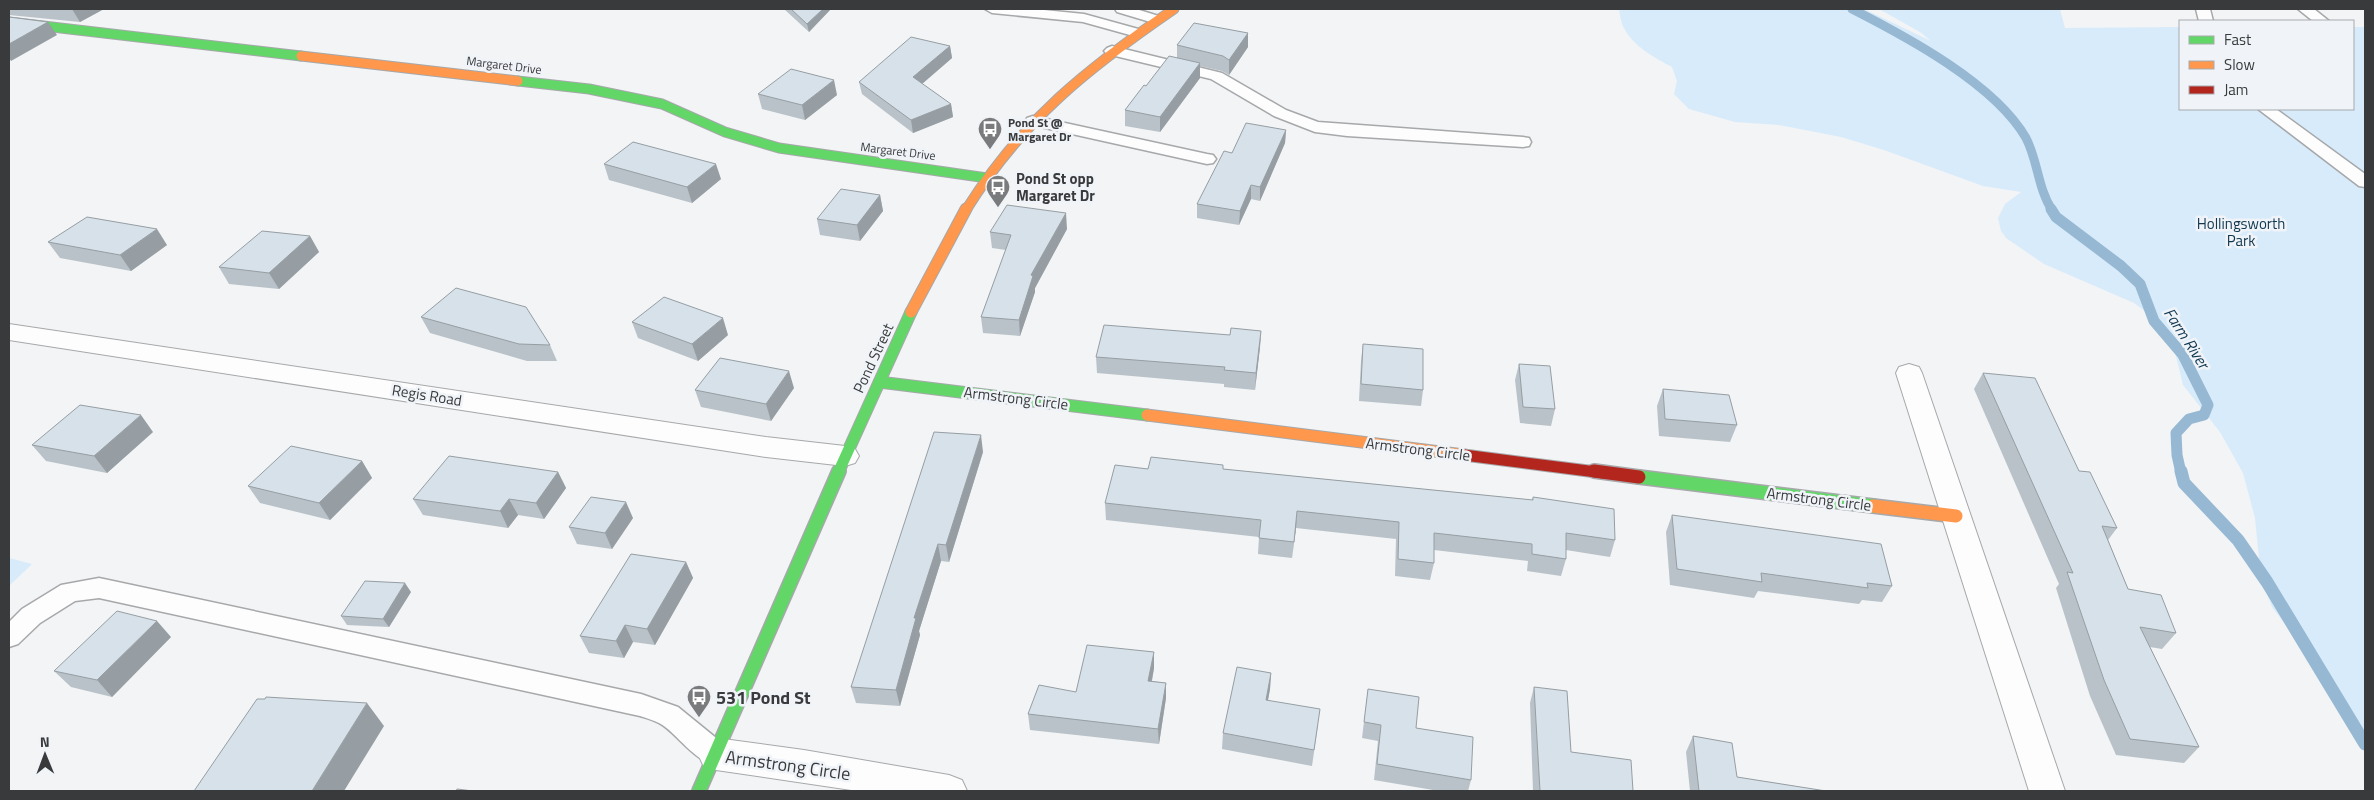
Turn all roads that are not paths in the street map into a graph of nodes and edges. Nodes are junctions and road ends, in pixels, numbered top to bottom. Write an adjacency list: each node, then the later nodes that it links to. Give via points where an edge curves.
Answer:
1 (992, 9): 8 (lane, via 1084,18)
2 (1122, 9): 5 (lane)
3 (1174, 9): 5 (street, Pond Street)
4 (2305, 9): 6 (lane)
5 (1157, 20): 8 (street, Pond Street)
6 (2321, 20)
7 (9, 22): 14 (street, Margaret Drive, via 589,90 662,104 725,132 779,148)
8 (1137, 33): 9 (street, Pond Street)
9 (1112, 51): 11 (street, Pond Street, via 1065,89); 12 (lane, via 1216,76 1280,114 1315,127)
10 (2267, 110): 15 (lane)
11 (1033, 121): 13 (lane); 14 (street, Pond Street)
12 (1523, 142)
13 (1207, 159)
14 (987, 178): 18 (street, Pond Street, via 943,250)
15 (2365, 182)
16 (9, 332): 19 (street, Regis Road, via 766,447)
17 (1909, 373): 20 (street)
18 (879, 382): 19 (street, Pond Street); 20 (street, Armstrong Circle)
19 (845, 456): 22 (street, Pond Street)
20 (1956, 516): 25 (street)
21 (9, 637): 22 (lane, via 31,616 70,592 99,588 641,705 669,715)
22 (716, 754): 23 (street, Pond Street); 24 (street, Armstrong Circle)
23 (699, 791)
24 (949, 791)
25 (2048, 791)

